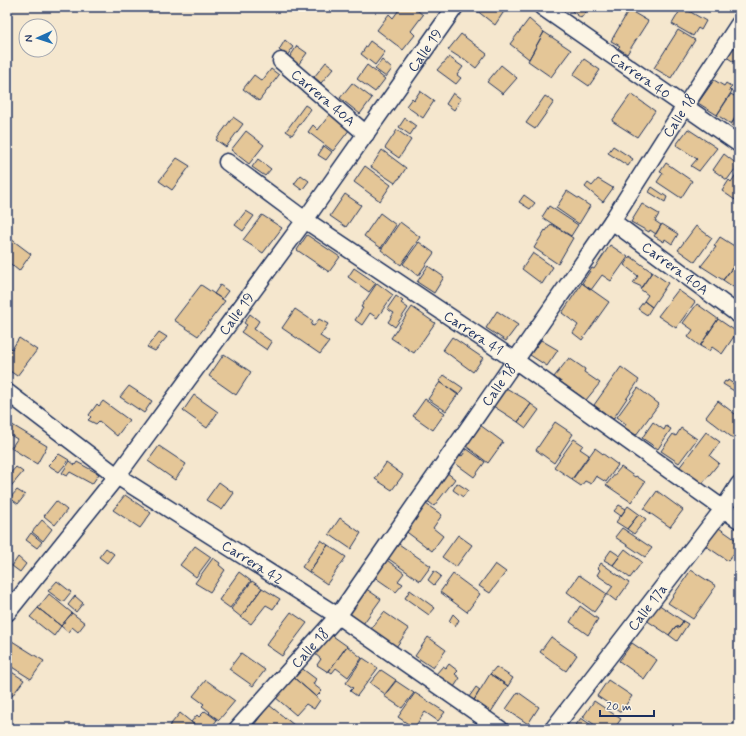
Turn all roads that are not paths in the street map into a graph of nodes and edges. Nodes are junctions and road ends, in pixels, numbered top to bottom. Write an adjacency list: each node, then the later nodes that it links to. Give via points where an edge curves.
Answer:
1 (455, 7): 6 (street, Calle 19)
2 (542, 7): 5 (street, Carrera 40)
3 (739, 24): 5 (street, Calle 18)
4 (281, 61): 6 (street, Carrera 40A)
5 (685, 106): 7 (street, Carrera 40); 10 (street, Calle 18)
6 (366, 134): 9 (street, Calle 19)
7 (739, 144)
8 (227, 162): 9 (street, Carrera 41)
9 (305, 220): 12 (street, Carrera 41); 14 (street, Calle 19)
10 (612, 221): 11 (street, Carrera 40A); 12 (street, Calle 18)
11 (739, 315)
12 (516, 361): 16 (street, Carrera 41); 19 (street, Calle 18)
13 (7, 392): 14 (street, Carrera 42)
14 (117, 476): 18 (street, Calle 19); 19 (street, Carrera 42)
15 (739, 484): 16 (street, Calle 17a)
16 (723, 509): 17 (street, Carrera 41); 22 (street, Calle 17a)
17 (739, 520)
18 (7, 613)
19 (338, 616): 20 (street, Calle 18); 21 (street, Carrera 42)
20 (237, 729)
21 (500, 729)
22 (553, 729)

